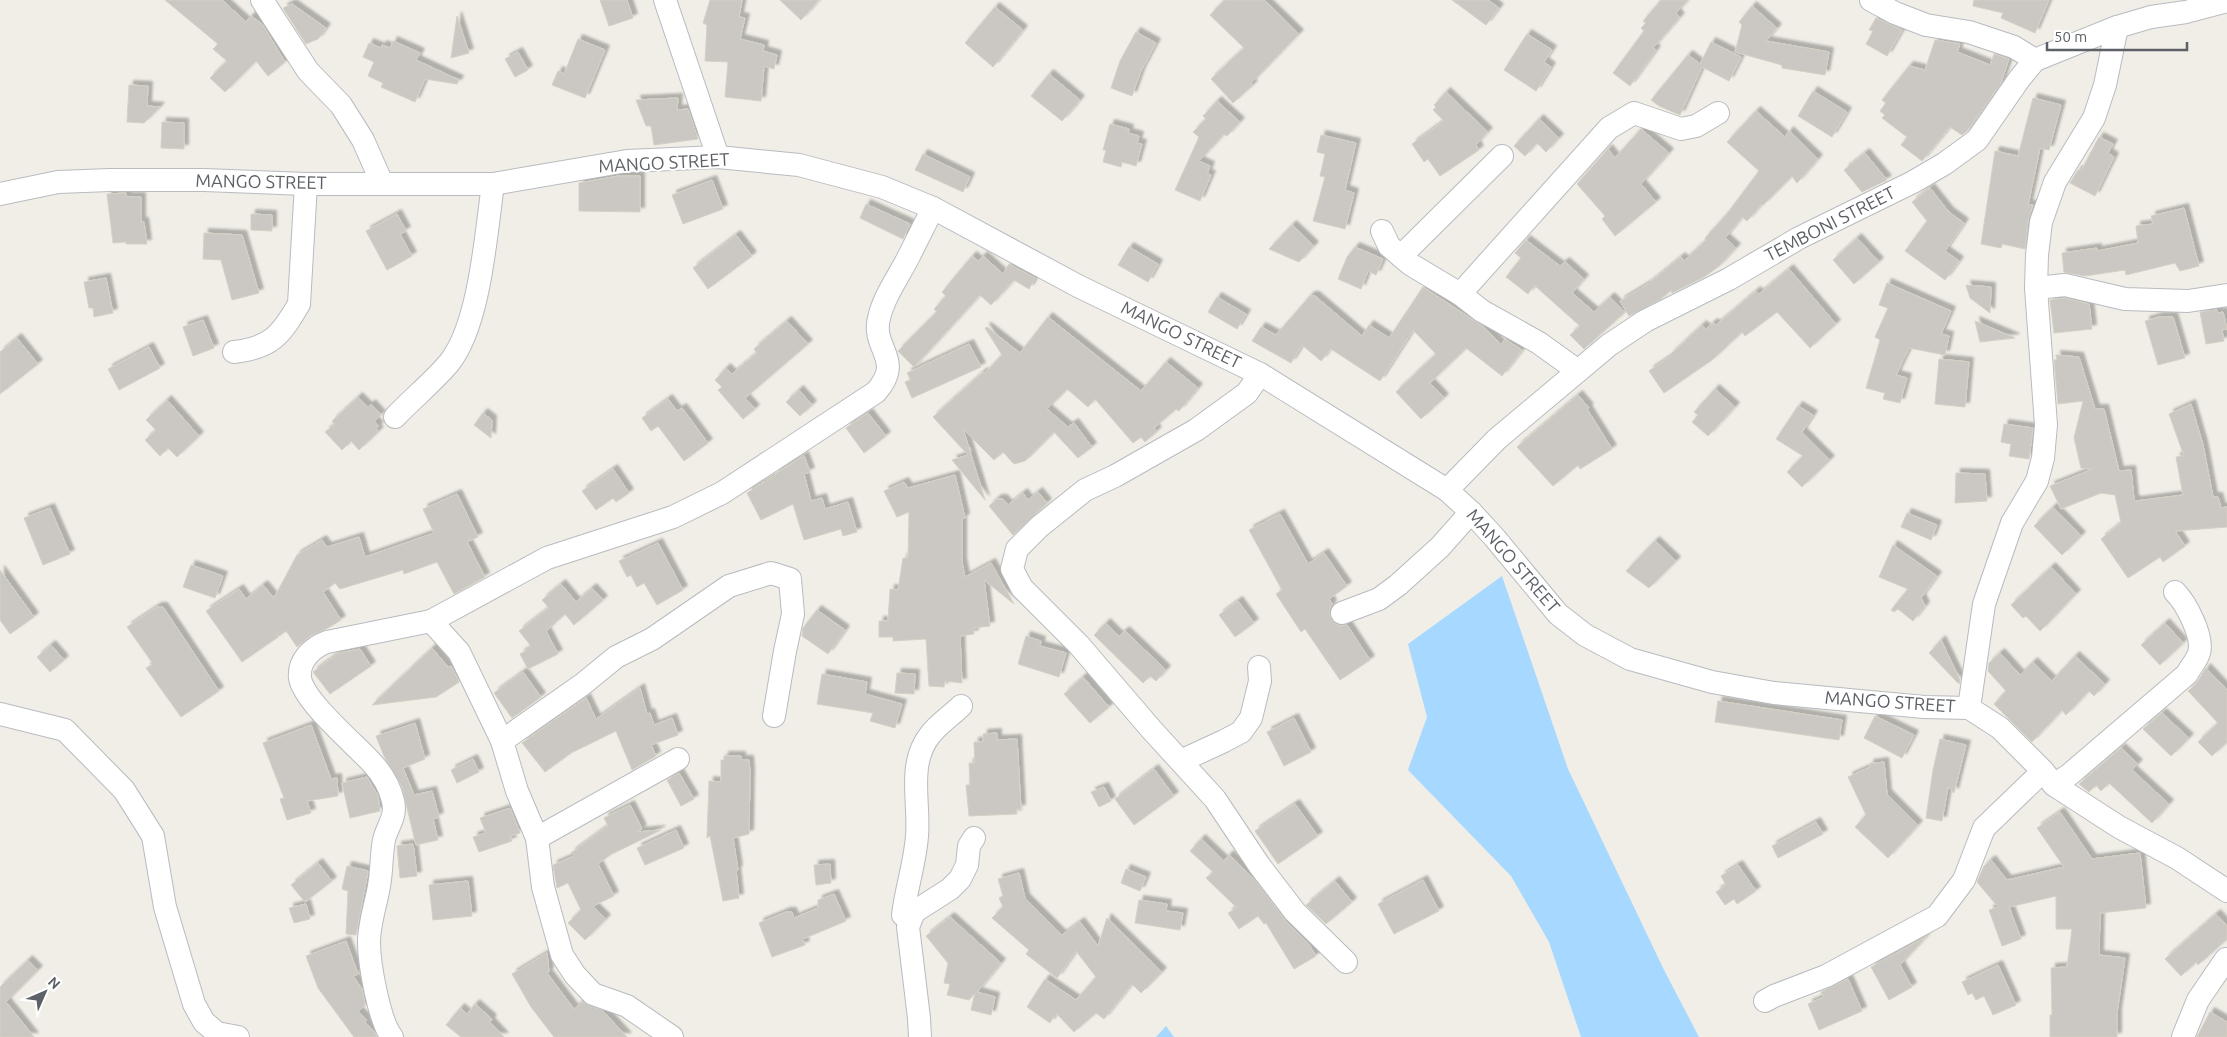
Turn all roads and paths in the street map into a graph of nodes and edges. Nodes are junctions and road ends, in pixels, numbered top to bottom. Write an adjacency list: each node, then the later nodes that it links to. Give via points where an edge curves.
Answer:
1 (262, 0): 10 (street, via 308,71 341,106 363,140)
2 (665, 0): 9 (street)
3 (1871, 0): 6 (street, via 1926,25 1969,32 2014,47)
4 (2225, 1): 5 (street, TEMBONI STREET)
5 (2117, 28): 6 (street, TEMBONI STREET); 17 (street, via 2094,118 2055,182 2041,222)
6 (2035, 60): 21 (street, TEMBONI STREET, via 1977,140 1944,164 1645,321)
7 (1718, 113): 18 (street, via 1696,126 1681,129 1634,113 1609,128)
8 (1502, 156): 16 (street)
9 (718, 157): 12 (street, MANGO STREET, via 627,161); 14 (street, MANGO STREET, via 799,165 882,187)
10 (382, 182): 11 (street, MANGO STREET); 12 (street, MANGO STREET)
11 (306, 184): 13 (street, MANGO STREET, via 101,180 58,182); 20 (street, via 299,304 272,341 254,350)
12 (493, 184): 23 (street, via 480,279 466,330 450,362)
13 (0, 194)
14 (933, 208): 22 (street, MANGO STREET, via 1078,286); 28 (street, via 879,317 878,336 888,366 887,376 876,392 722,493 673,517 547,558)
15 (1382, 231): 16 (street, via 1389,246)
16 (1401, 256): 18 (street)
17 (2036, 288): 19 (street, via 2065,285 2125,300 2188,301); 31 (street, via 2046,425 2043,458 2037,481 2012,523 1987,595)
18 (1460, 294): 21 (street, via 1482,312 1539,343)
19 (2227, 295)
20 (234, 352)
21 (1578, 371): 24 (street, TEMBONI STREET, via 1497,439)
22 (1260, 374): 24 (street, MANGO STREET); 36 (street, via 1247,393 1196,430 1085,490 1017,549 1012,569 1022,588 1079,645 1151,730)
23 (395, 417)
24 (1447, 490): 25 (street, MANGO STREET)
25 (1471, 512): 27 (street, via 1440,547 1398,585 1379,599); 31 (street, MANGO STREET, via 1558,614 1585,635 1630,659 1712,682 1774,693)
26 (2175, 592): 37 (street, via 2184,601 2199,641 2199,653 2187,674 2069,774)
27 (1342, 613)
28 (431, 621): 34 (street, via 459,652); 46 (street, via 314,647 303,661 300,678 310,699 374,766 394,803 393,820 384,839 380,884 369,940 372,972)
29 (1259, 667): 36 (street, via 1260,681 1251,718 1241,732)
30 (961, 706): 41 (street, via 930,734 922,748 916,774 917,836)
31 (1969, 708): 37 (street, MANGO STREET, via 2000,728)
32 (0, 714): 45 (street, via 65,730 124,790 152,836 165,907 194,1004 204,1022)
33 (774, 716): 34 (street, via 793,614 790,579 771,573 729,586 652,639 616,657)
34 (502, 740): 38 (street, via 517,791)
35 (678, 759): 38 (street)
36 (1181, 760): 43 (street, via 1215,799 1295,912)
37 (2048, 778): 40 (street, MANGO STREET, via 2119,827 2177,858); 44 (street, via 1984,828 1964,880 1937,916 1826,976)
38 (537, 838): 47 (street, via 543,887 554,930 562,955 575,975 592,994 627,1006)
39 (974, 838): 48 (street, via 969,846 968,865 960,879 950,890 914,912 908,927)
40 (2227, 891)
41 (903, 916)
42 (2226, 959): 49 (street, via 2198,1000)
43 (1346, 962)
44 (1765, 1001)
45 (221, 1036)
46 (392, 1037)
47 (672, 1037)
48 (920, 1037)
49 (2182, 1037)

